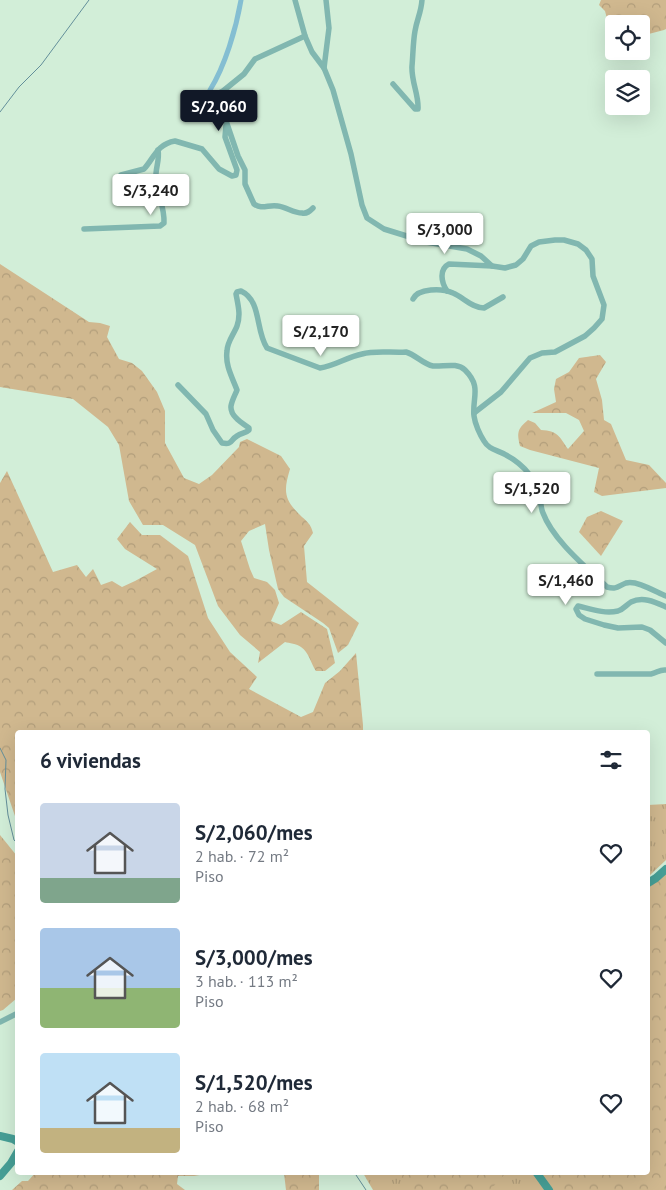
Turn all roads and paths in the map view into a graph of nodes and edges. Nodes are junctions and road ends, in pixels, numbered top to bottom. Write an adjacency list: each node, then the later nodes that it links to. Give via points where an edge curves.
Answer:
1 (295, 0): 4 (street)
2 (326, 0): 5 (street, via 329,28)
3 (422, 0): 6 (street, via 412,68 418,109)
4 (305, 36): 5 (street); 7 (street, via 255,59 244,74 213,96 214,105)
5 (324, 68): 12 (street, via 333,90 367,218 392,232 467,249)
6 (393, 84)
7 (226, 120): 8 (street, via 225,137 236,175 219,169 202,149 175,141); 10 (street, via 254,204 261,207 276,205 303,214)
8 (158, 150): 9 (street, via 144,169); 11 (street, via 156,182 164,223 160,226)
9 (121, 175)
10 (313, 208)
11 (84, 229)
12 (492, 266): 13 (street, via 449,264 442,271); 17 (street, via 505,268 516,265 538,242 564,240 578,244 592,259 593,276 604,304 602,319 585,336 555,352 530,358 501,392)
13 (446, 291): 14 (street, via 480,308 488,307); 15 (street, via 421,292)
14 (503, 297)
15 (413, 299)
16 (178, 385): 17 (street, via 206,414 222,442 229,444 236,436 250,430 231,410 236,390 227,361 227,346 239,318 236,294 241,291 255,305 267,348 320,368 359,354 406,352 426,364 459,366 475,383)
17 (474, 413): 18 (street, via 484,442 515,460 529,473 539,495 542,513 551,527 601,582 613,589 636,583)
18 (666, 596)
19 (666, 607): 20 (street, via 640,599 616,612 576,608 579,615 604,625 650,630)
20 (666, 643)
21 (666, 670): 22 (street, via 655,674)
22 (597, 674)
23 (666, 869): 24 (main road)
24 (650, 882)
25 (15, 1014): 26 (street)
26 (0, 1022)
27 (0, 1136): 28 (main road)
28 (15, 1140)
29 (15, 1156): 31 (main road)
30 (538, 1175): 32 (main road)
31 (0, 1176)
32 (549, 1190)

